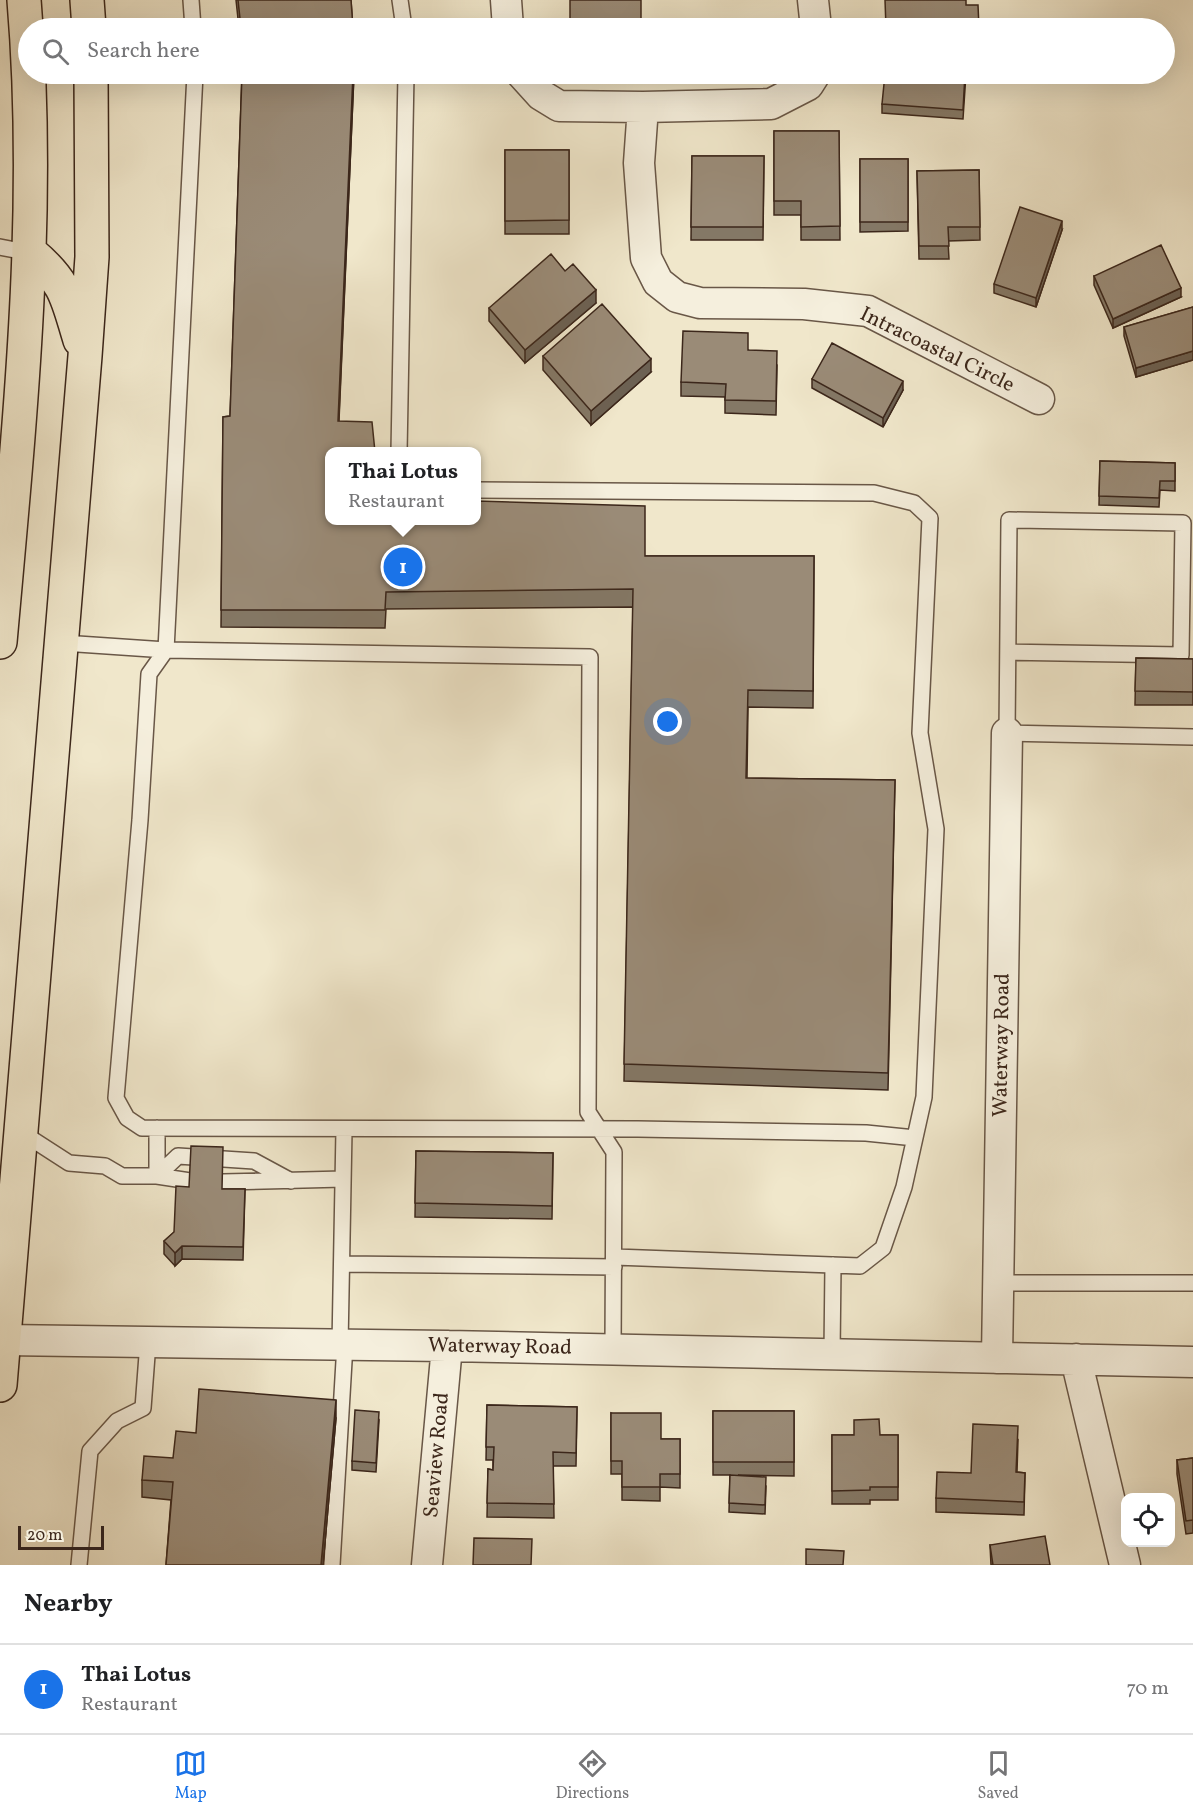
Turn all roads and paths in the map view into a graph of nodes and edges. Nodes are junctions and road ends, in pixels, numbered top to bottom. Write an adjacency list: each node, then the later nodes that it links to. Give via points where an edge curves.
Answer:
1 (24, 0): 7 (main road)
2 (87, 0): 8 (main road)
3 (190, 0): 9 (lane)
4 (400, 0): 10 (lane)
5 (506, 0): 11 (street)
6 (813, 0): 12 (street)
7 (25, 18)
8 (88, 18)
9 (192, 18)
10 (403, 18)
11 (507, 18)
12 (815, 18)
13 (28, 84): 20 (main road)
14 (91, 84): 21 (main road, via 92,257)
15 (194, 84): 27 (lane)
16 (406, 84): 23 (lane)
17 (531, 84): 19 (street, via 559,106)
18 (809, 84): 19 (street, via 771,104)
19 (643, 106): 22 (street, Intracoastal Circle, via 639,163 646,258 658,282 677,297 700,303 804,304 868,311)
20 (15, 250): 21 (main road, via 50,269 62,285); 25 (main road, via 24,363)
21 (85, 357): 26 (main road)
22 (1039, 399)
23 (399, 447)
24 (481, 490): 35 (lane, via 874,493 914,503 930,518 920,733 936,829 924,1097)
25 (0, 642)
26 (63, 644): 27 (lane); 34 (main road)
27 (166, 650): 31 (lane, via 149,674 116,1098 127,1118 142,1128); 33 (lane, via 590,657 588,1112)
28 (1008, 652): 28 (lane, via 1181,655 1183,523 1009,520); 29 (lane)
29 (1007, 733): 30 (lane); 44 (street, Waterway Road)
30 (1193, 736)
31 (157, 1128): 32 (lane); 36 (lane)
32 (344, 1130): 33 (lane); 37 (lane)
33 (601, 1131): 35 (lane, via 866,1133); 41 (lane, via 614,1152)
34 (21, 1132): 36 (lane, via 69,1163 105,1166 122,1176); 46 (main road)
35 (915, 1138): 43 (lane, via 904,1187 883,1248 860,1266)
36 (157, 1176): 38 (lane); 39 (lane, via 178,1156 223,1157 254,1161)
37 (343, 1179): 39 (lane); 42 (lane)
38 (190, 1181)
39 (291, 1181): 40 (lane)
40 (223, 1182)
41 (614, 1262): 42 (lane); 43 (lane); 50 (lane)
42 (342, 1264): 48 (lane)
43 (833, 1265): 51 (lane)
44 (998, 1283): 45 (lane); 52 (street, Waterway Road)
45 (1193, 1283)
46 (4, 1340): 47 (street, Waterway Road); 55 (main road)
47 (148, 1342): 48 (street, Waterway Road); 56 (lane, via 143,1408 117,1421 90,1450)
48 (343, 1345): 49 (street, Waterway Road); 57 (lane)
49 (447, 1346): 50 (street, Waterway Road); 58 (street, Seaview Road)
50 (613, 1349): 51 (street, Waterway Road)
51 (832, 1354): 52 (street, Waterway Road)
52 (997, 1358): 53 (street, Waterway Road)
53 (1076, 1359): 54 (street, Waterway Road); 59 (street)
54 (1193, 1362)
55 (0, 1385)
56 (79, 1565)
57 (332, 1565)
58 (427, 1565)
59 (1125, 1565)

